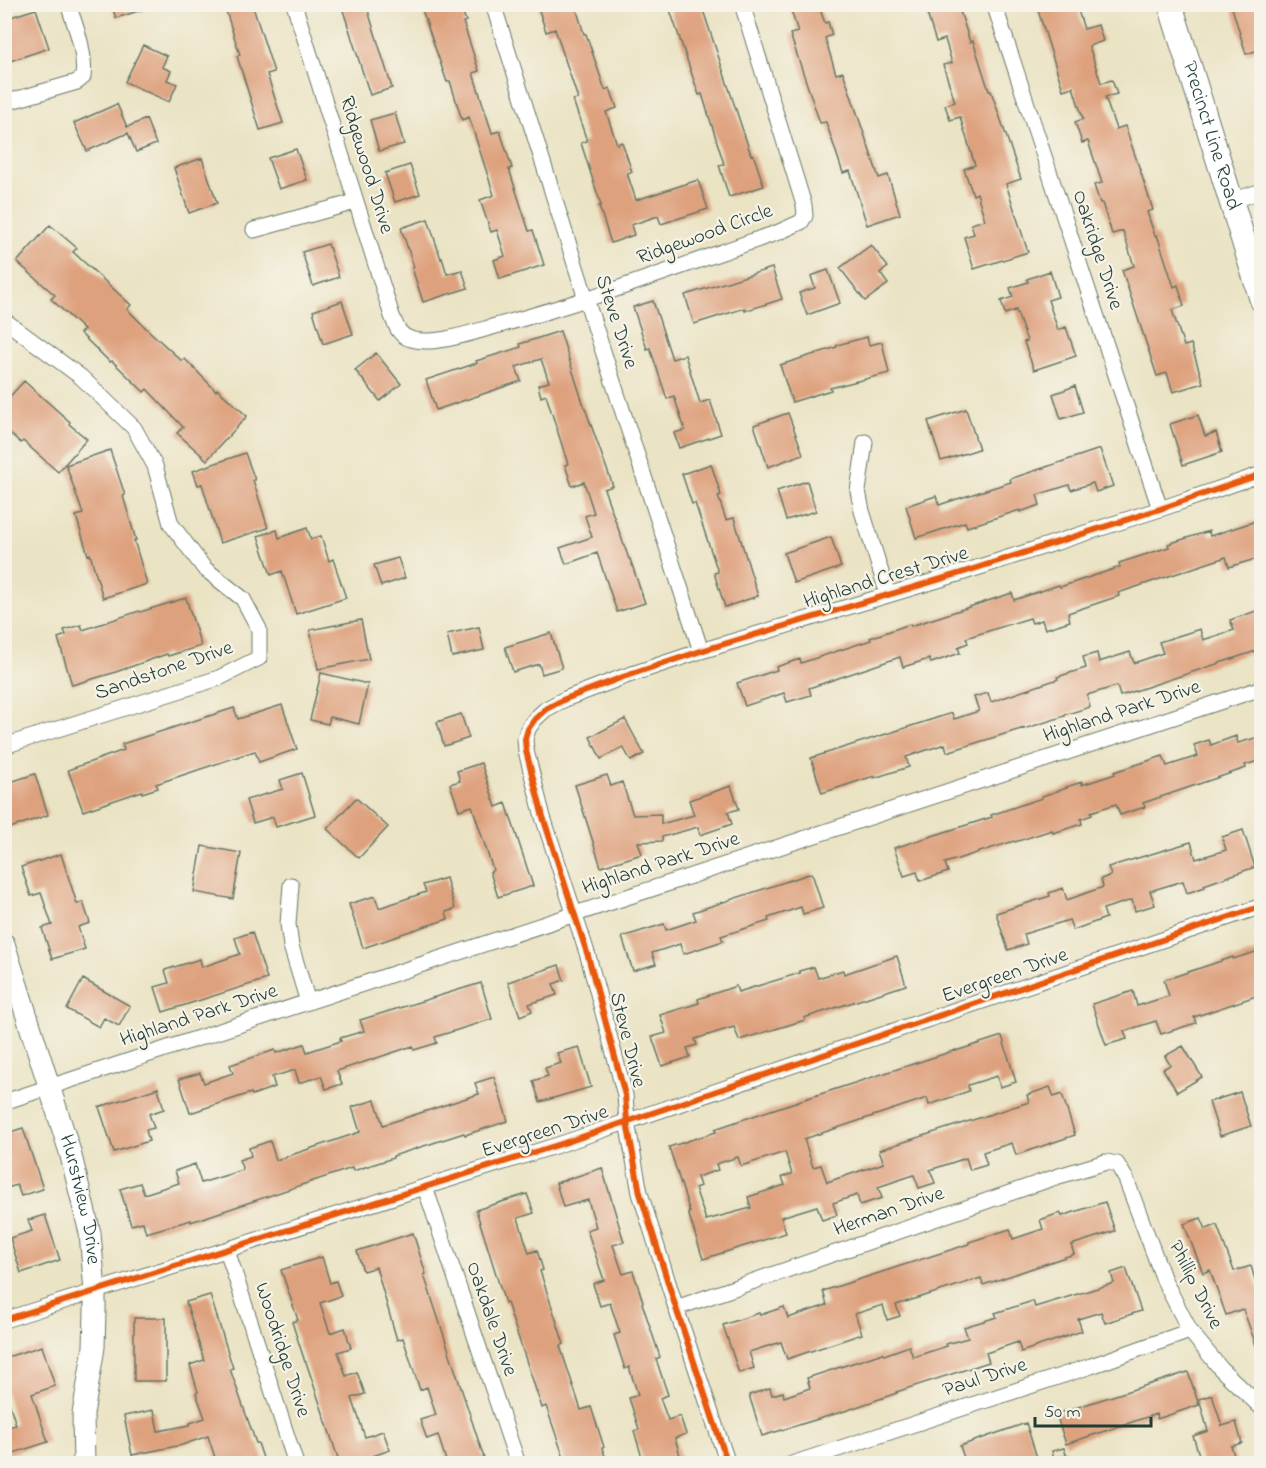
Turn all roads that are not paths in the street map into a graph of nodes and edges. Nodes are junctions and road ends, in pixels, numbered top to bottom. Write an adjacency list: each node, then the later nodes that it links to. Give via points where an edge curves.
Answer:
1 (68, 4): 7 (street, via 82,50 83,77)
2 (294, 4): 10 (street, Ridgewood Drive)
3 (493, 4): 12 (street, Steve Drive)
4 (742, 4): 12 (street, Ridgewood Circle, via 805,216 801,222 779,232)
5 (994, 4): 18 (street, Oakridge Drive)
6 (1170, 4): 9 (main road, Precinct Line Road)
7 (4, 103)
8 (1262, 191): 9 (street)
9 (1231, 201): 13 (main road, Precinct Line Road)
10 (355, 202): 11 (street); 15 (street, Ridgewood Drive, via 392,316)
11 (254, 230)
12 (586, 299): 15 (street, Ridgewood Circle, via 453,337 426,341); 20 (street, Steve Drive)
13 (1262, 300)
14 (4, 320): 23 (street, Sandstone Drive, via 81,377 134,428 155,466 171,524 204,568 243,599 259,628 259,658 219,678)
15 (403, 335)
16 (865, 442): 19 (street, via 858,491)
17 (1262, 474): 18 (street, Highland Crest Drive)
18 (1160, 509): 19 (street, Highland Crest Drive)
19 (888, 595): 20 (street, Highland Crest Drive)
20 (701, 651): 22 (street, Highland Crest Drive, via 565,699 546,710)
21 (1262, 688): 26 (street, Highland Park Drive)
22 (528, 729): 26 (street, Steve Drive, via 526,751)
23 (4, 746)
24 (291, 885): 28 (street, via 289,935)
25 (1262, 906): 31 (street, Evergreen Drive)
26 (575, 915): 28 (street, Highland Park Drive); 31 (street, Steve Drive, via 625,1095)
27 (4, 944): 29 (street, Hurstview Drive)
28 (308, 1002): 29 (street, Highland Park Drive)
29 (50, 1088): 30 (street, Highland Park Drive); 35 (street, Hurstview Drive, via 90,1233)
30 (4, 1102)
31 (627, 1122): 33 (street, Evergreen Drive); 36 (street, Steve Drive, via 640,1193)
32 (1118, 1164): 36 (street, Herman Drive, via 1106,1162 1059,1176); 38 (street, Phillip Drive, via 1164,1280)
33 (425, 1187): 34 (street, Evergreen Drive); 42 (street, Oakdale Drive)
34 (227, 1250): 35 (street, Evergreen Drive); 41 (street, Woodridge Drive)
35 (95, 1291): 37 (street, Evergreen Drive); 40 (street, Hurstview Drive, via 94,1347 83,1414)
36 (676, 1308): 43 (street, Steve Drive)
37 (4, 1320)
38 (1190, 1331): 39 (street, Phillip Drive, via 1221,1369); 44 (street, Paul Drive)
39 (1262, 1408)
40 (84, 1464)
41 (296, 1464)
42 (518, 1464)
43 (728, 1464)
44 (792, 1464)

